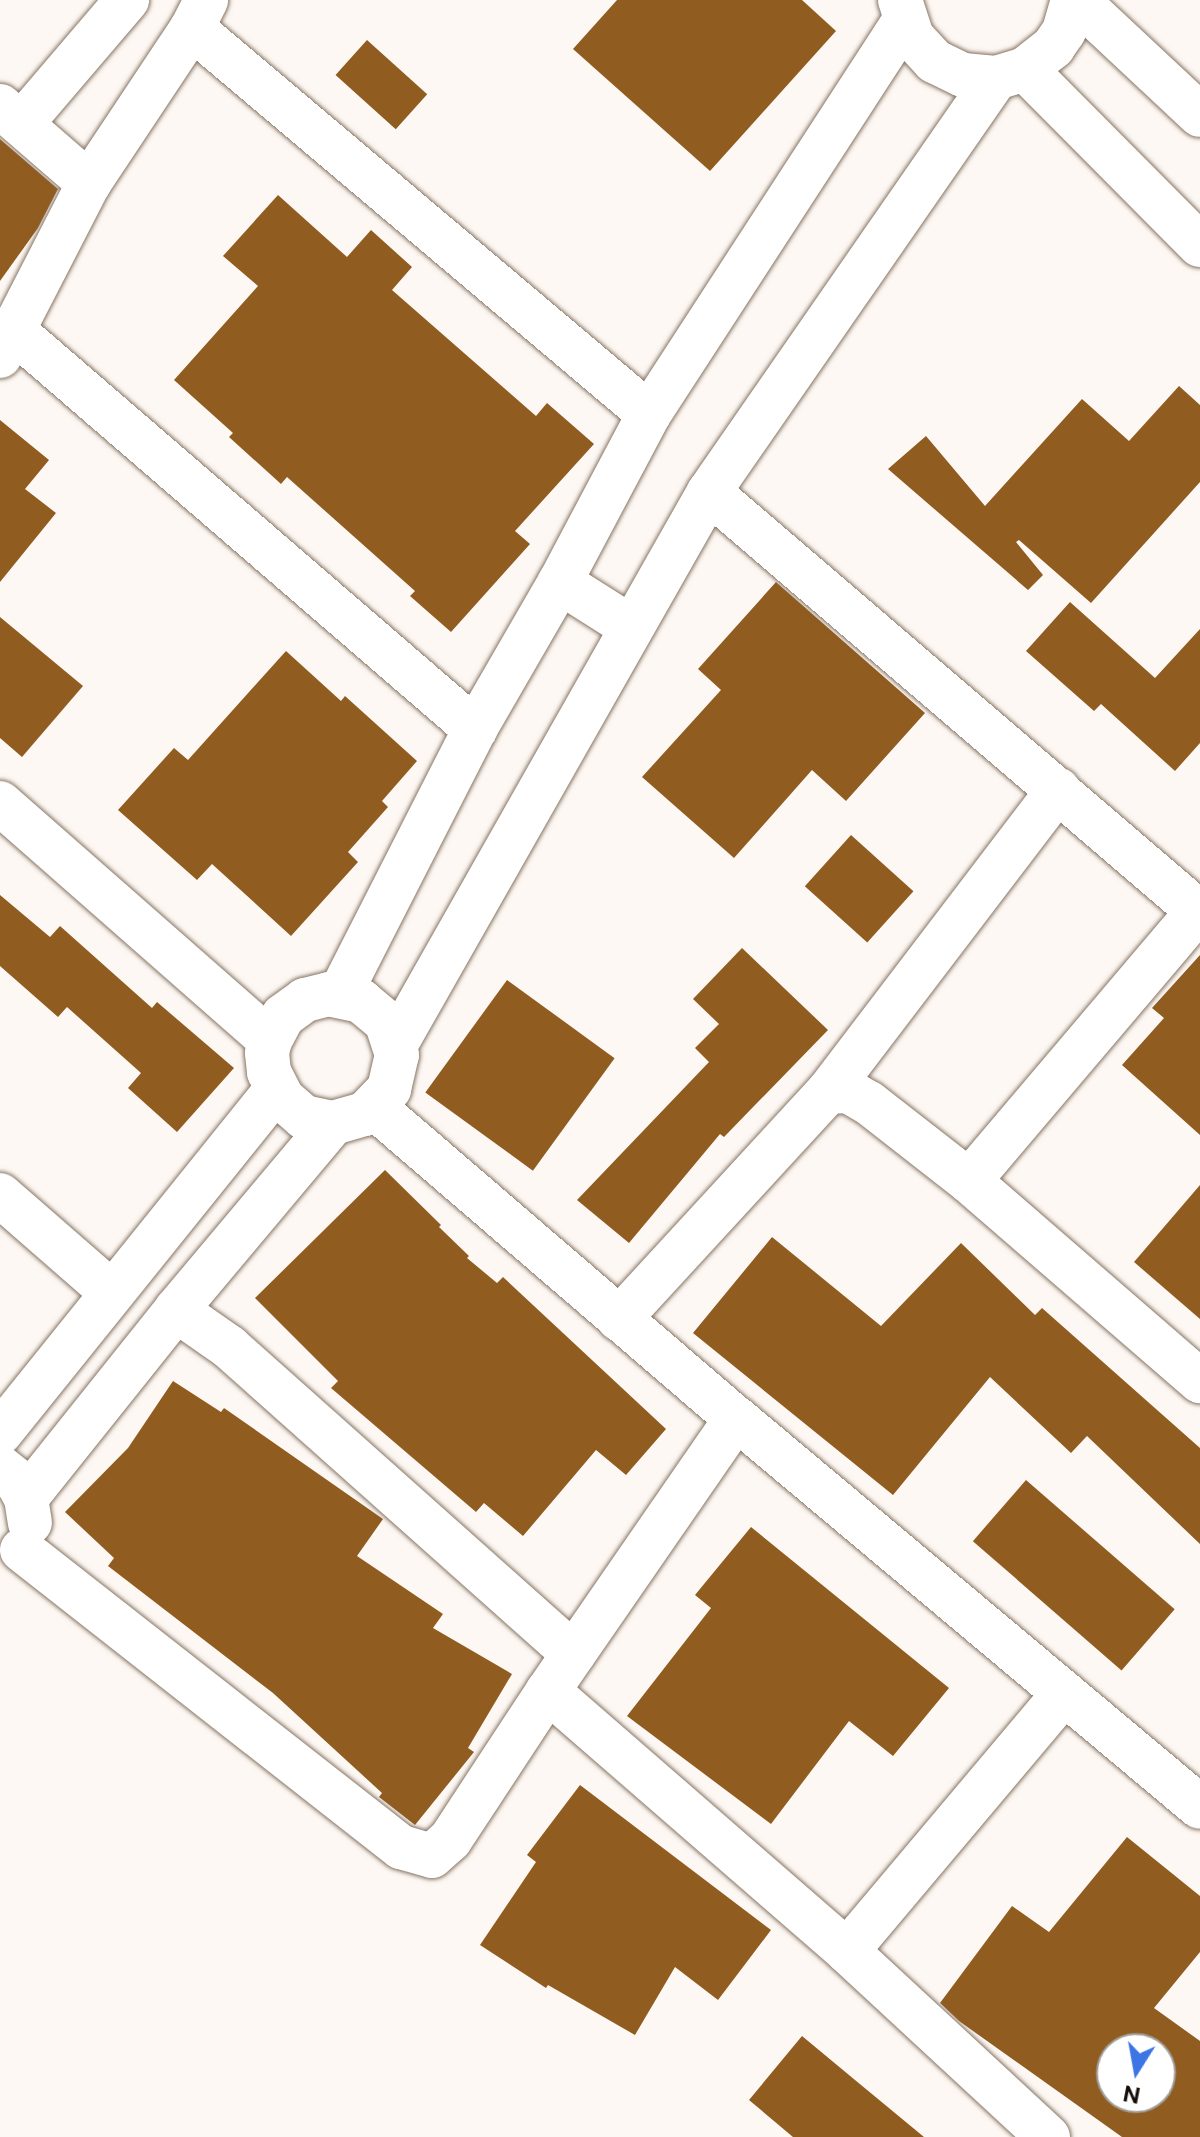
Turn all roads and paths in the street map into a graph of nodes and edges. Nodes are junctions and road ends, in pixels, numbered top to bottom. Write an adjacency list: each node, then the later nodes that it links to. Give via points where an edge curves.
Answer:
1 (127, 0): 6 (street)
2 (1075, 0): 5 (street, via 1059,39 1040,59); 7 (street)
3 (902, 11): 5 (street, via 912,37 934,61 963,75); 11 (street)
4 (199, 14): 8 (street); 11 (street)
5 (1010, 73): 9 (street); 12 (street)
6 (11, 114): 8 (street)
7 (1200, 115)
8 (89, 183): 10 (street)
9 (1200, 245)
10 (8, 344): 15 (street)
11 (649, 414): 13 (street)
12 (709, 492): 14 (street); 16 (street)
13 (560, 582): 14 (street); 15 (street)
14 (631, 627): 21 (street)
15 (475, 729): 19 (street)
16 (1058, 790): 18 (street); 23 (street)
17 (0, 803): 20 (street)
18 (1199, 912): 26 (street)
19 (340, 994): 20 (street, via 318,995 293,1006); 21 (street, via 379,1014)
20 (270, 1040): 22 (street, via 269,1072)
21 (396, 1044): 24 (street, via 394,1079)
22 (276, 1090): 25 (street, via 304,1117); 28 (street)
23 (828, 1092): 26 (street, via 848,1091 869,1103); 30 (street)
24 (375, 1108): 25 (street); 30 (street)
25 (333, 1123): 29 (street)
26 (969, 1181): 31 (street)
27 (0, 1195): 28 (street)
28 (111, 1292): 33 (street)
29 (176, 1310): 34 (street); 36 (street, via 229,1347)
30 (619, 1319): 32 (street)
31 (1200, 1381)
32 (736, 1418): 36 (street); 38 (street)
33 (0, 1433)
34 (13, 1482): 35 (street, via 30,1518)
35 (11, 1560): 37 (street, via 415,1854 432,1856 450,1840)
36 (573, 1654): 37 (street)
37 (548, 1691): 40 (street)
38 (1064, 1693): 39 (street); 40 (street)
39 (1200, 1807)
40 (847, 1951): 41 (street)
41 (1048, 2137)

